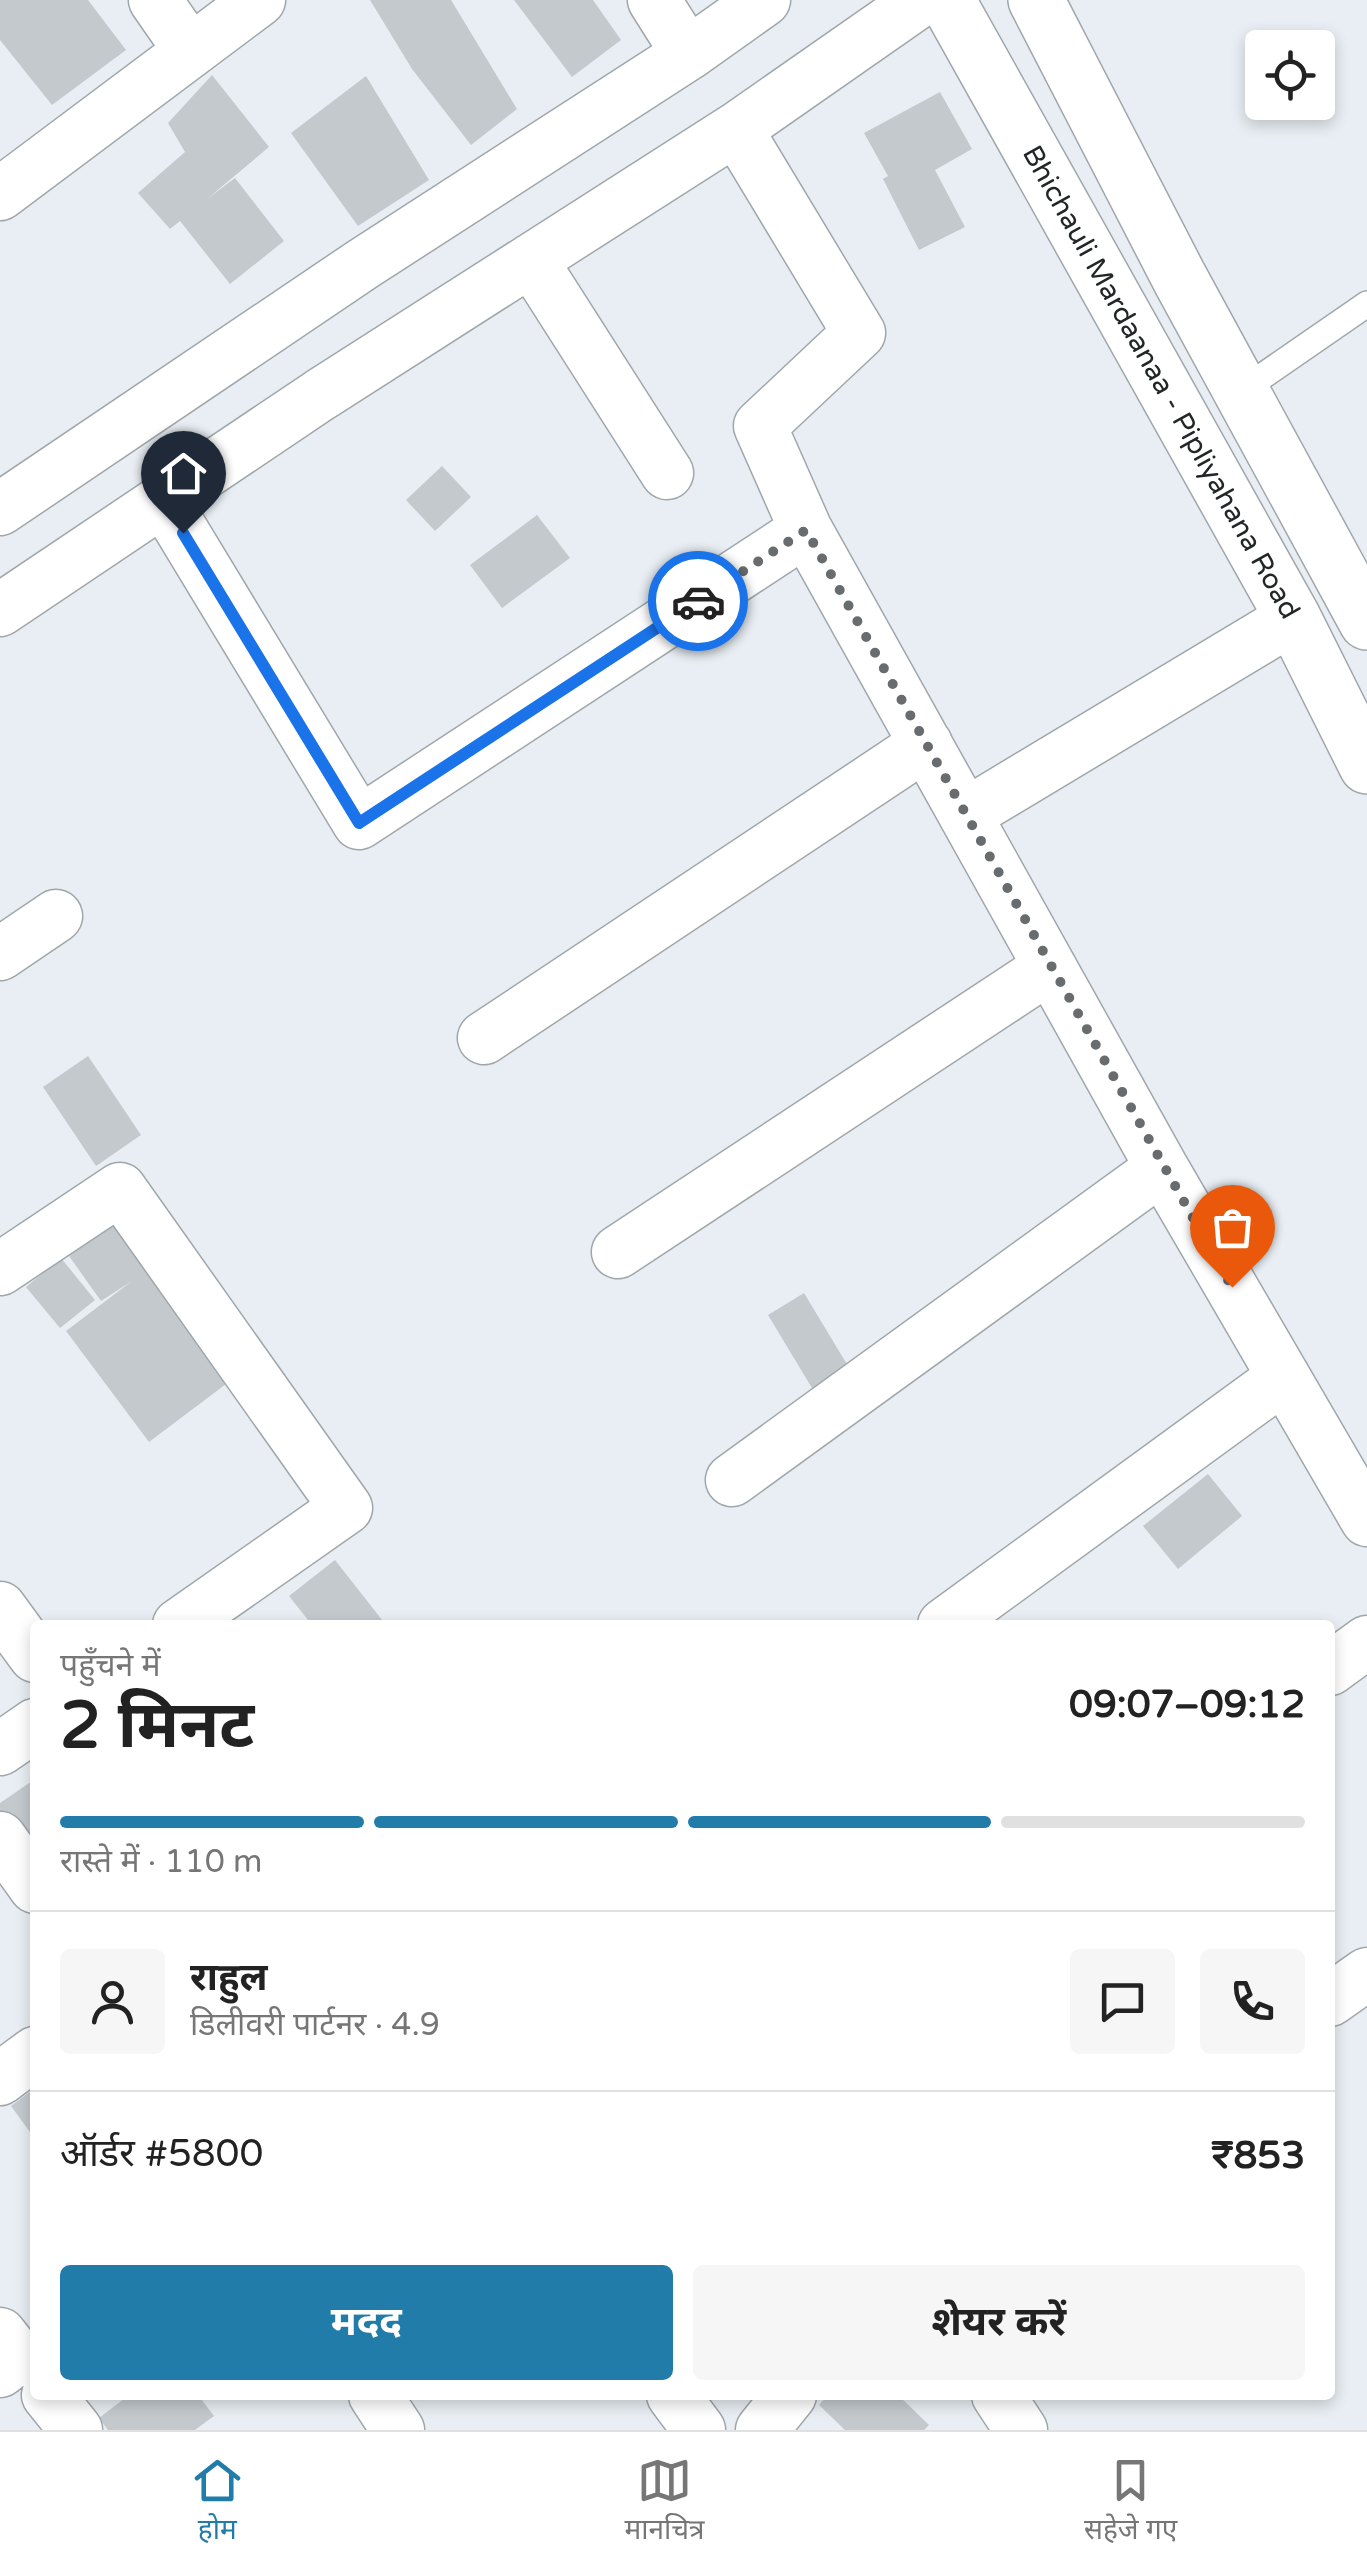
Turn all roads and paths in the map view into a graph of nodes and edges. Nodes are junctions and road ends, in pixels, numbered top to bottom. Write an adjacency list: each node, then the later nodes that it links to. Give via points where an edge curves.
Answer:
1 (155, 0): 8 (street)
2 (258, 0): 8 (street)
3 (654, 0): 9 (street)
4 (764, 0): 9 (street)
5 (921, 0): 10 (street)
6 (947, 0): 21 (main road, Bhichauli Mardaanaa - Pipliyahana Road)
7 (1036, 0): 14 (main road)
8 (189, 50): 11 (street)
9 (688, 54): 17 (street)
10 (736, 129): 12 (street); 18 (street, via 860,333 760,426)
11 (0, 194)
12 (531, 260): 15 (street); 16 (street)
13 (1367, 304): 14 (lane)
14 (1241, 391): 19 (main road)
15 (667, 473)
16 (164, 501): 18 (street, via 359,823); 20 (street)
17 (0, 509)
18 (806, 530): 22 (street)
19 (1362, 599)
20 (0, 610)
21 (1293, 618): 23 (main road, Bhichauli Mardaanaa - Pipliyahana Road); 24 (street)
22 (926, 744): 24 (street); 28 (street)
23 (1367, 766)
24 (965, 815): 27 (street)
25 (56, 916): 26 (street)
26 (0, 954)
27 (1050, 967): 29 (street); 30 (street)
28 (484, 1038)
29 (1162, 1168): 32 (street); 33 (street)
30 (618, 1252)
31 (0, 1269): 36 (street, via 120,1189 346,1508)
32 (1284, 1377): 34 (street); 37 (street)
33 (732, 1480)
34 (1367, 1520)
35 (0, 1608): 39 (street)
36 (185, 1620)
37 (951, 1620)
38 (1367, 1642): 40 (street)
39 (30, 1649)
40 (1335, 1665)
41 (30, 1728): 42 (street)
42 (0, 1749)
43 (0, 1838): 44 (street)
44 (30, 1880)
45 (1367, 1974): 46 (street)
46 (1335, 1996)
47 (30, 2057): 48 (street)
48 (0, 2079)
49 (49, 2400): 54 (street)
50 (378, 2400): 55 (street)
51 (678, 2400): 56 (street)
52 (786, 2400): 57 (street)
53 (1001, 2400): 58 (street)
54 (76, 2430)
55 (398, 2430)
56 (700, 2430)
57 (762, 2430)
58 (1020, 2430)

